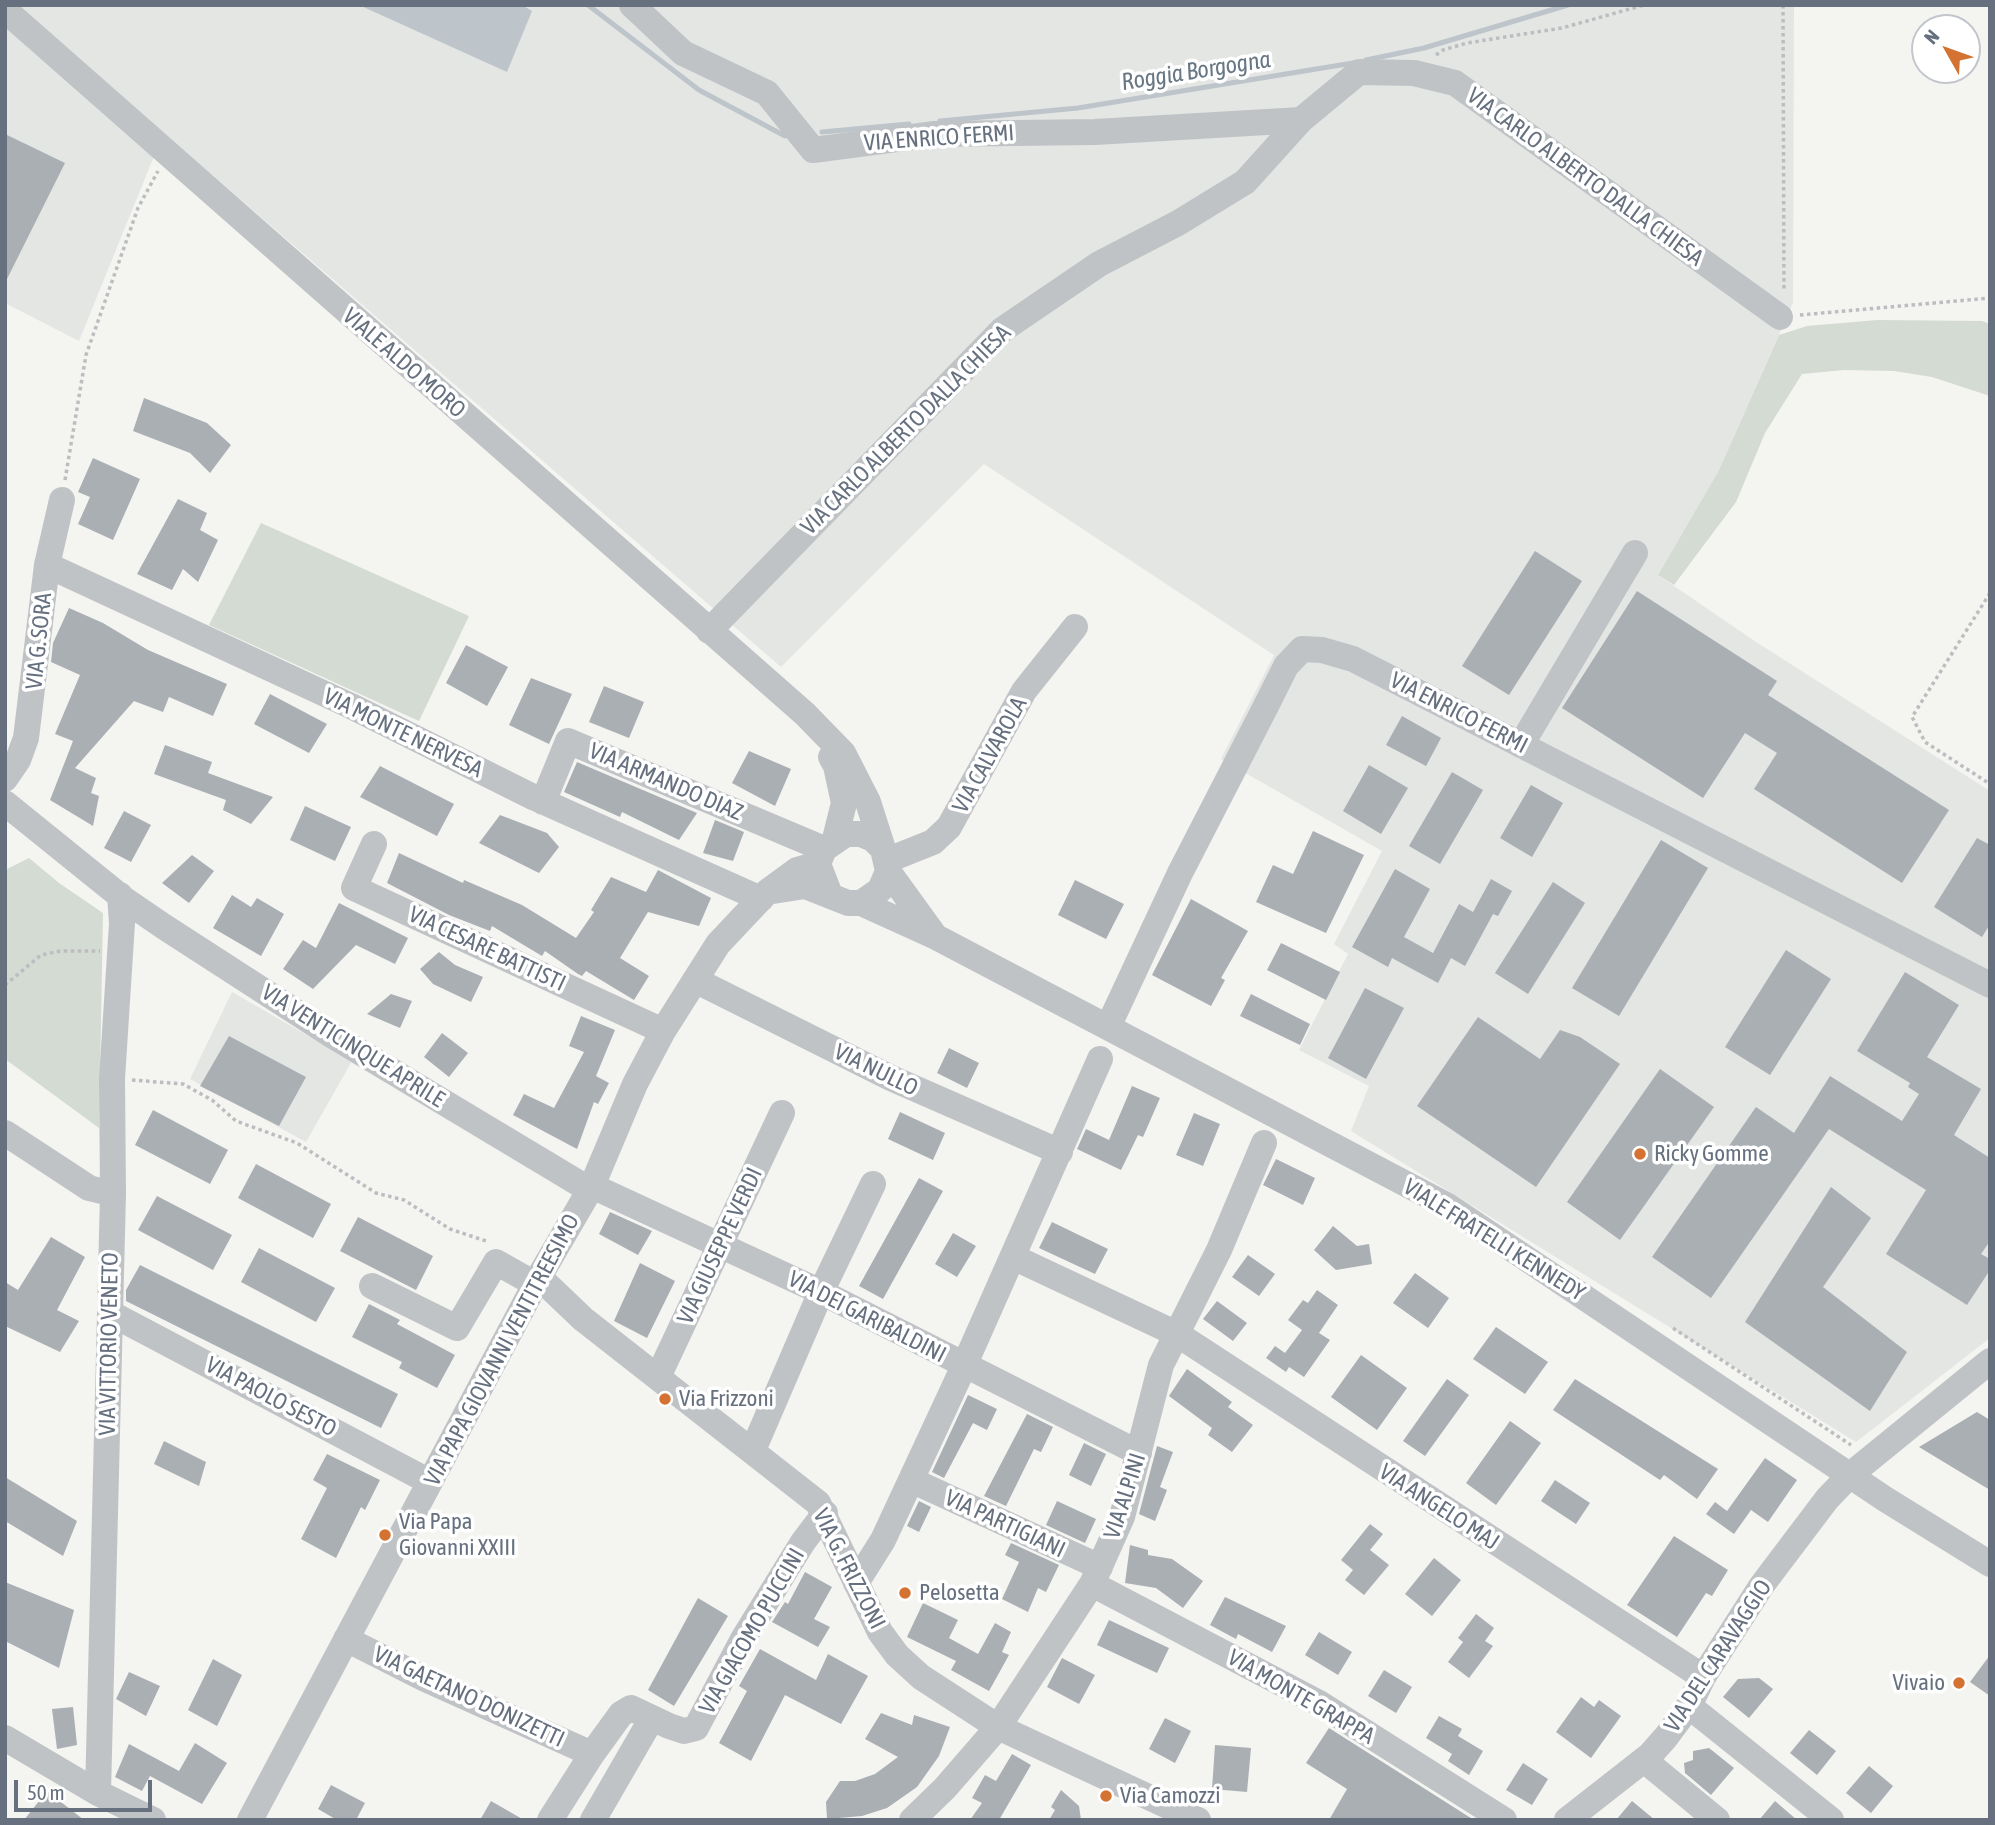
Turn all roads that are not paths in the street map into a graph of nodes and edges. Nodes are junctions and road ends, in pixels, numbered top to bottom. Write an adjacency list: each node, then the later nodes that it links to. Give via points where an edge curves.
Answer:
1 (632, 5): 3 (street, VIA ENRICO FERMI, via 682,53 767,93 813,150 934,134 1095,132)
2 (6, 12): 9 (street, VIALE ALDO MORO)
3 (1301, 120): 4 (street, VIA CARLO ALBERTO DALLA CHIESA, via 1359,72 1414,73 1455,83); 9 (street, VIA CARLO ALBERTO DALLA CHIESA, via 1245,182 1099,264 1002,330)
4 (1780, 317)
5 (62, 500): 7 (street, VIA G. SORA)
6 (1635, 553): 11 (street)
7 (47, 565): 12 (street, VIA G. SORA, via 26,738 19,760); 13 (street, VIA MONTE NERVESA, via 351,706)
8 (1075, 627): 17 (street, VIA CALVAROLA, via 1024,691 949,827 933,842)
9 (709, 631): 10 (street, VIALE ALDO MORO)
10 (805, 714): 16 (street, VIALE ALDO MORO, via 836,766 844,803); 17 (street, VIALE ALDO MORO, via 843,753 868,802)
11 (1521, 745): 24 (street, VIA ENRICO FERMI); 25 (street, VIA ENRICO FERMI, via 1353,659 1322,649 1302,649 1286,666 1259,718)
12 (5, 779)
13 (543, 802): 16 (street, VIA ARMANDO DIAZ, via 568,741); 19 (street, VIA MONTE NERVESA)
14 (5, 803): 18 (street, VIA VENTICINQUE APRILE)
15 (373, 844): 26 (street, VIA CESARE BATTISTI, via 354,888)
16 (826, 850): 17 (street, via 846,834 861,834 873,839); 19 (street, VIA PAPA GIOVANNI VENTITREESIMO); 20 (street)
17 (886, 860): 21 (street, via 880,890); 22 (street, VIALE FRATELLI KENNEDY)
18 (120, 895): 33 (street, VIA VENTICINQUE APRILE, via 330,1034 580,1184); 34 (street, VIA VITTORIO VENETO)
19 (764, 895): 20 (street, via 805,886); 23 (street, VIA PAPA GIOVANNI VENTITREESIMO, via 718,944)
20 (830, 895): 21 (street, via 849,904)
21 (861, 903): 22 (street, VIALE FRATELLI KENNEDY)
22 (936, 937): 25 (street, VIALE FRATELLI KENNEDY)
23 (695, 980): 26 (street, VIA PAPA GIOVANNI VENTITREESIMO); 31 (street, VIA NULLO, via 891,1078)
24 (1990, 985)
25 (1108, 1027): 47 (street, VIALE FRATELLI KENNEDY, via 1448,1206)
26 (663, 1031): 33 (street, VIA PAPA GIOVANNI VENTITREESIMO)
27 (1100, 1059): 31 (street)
28 (782, 1113): 35 (street, VIA GIUSEPPE VERDI)
29 (5, 1133): 34 (street, via 89,1188)
30 (1264, 1143): 41 (street, VIA ALPINI)
31 (1060, 1152): 36 (street)
32 (873, 1184): 39 (street)
33 (592, 1186): 35 (street, VIA DEI GARIBALDINI); 37 (street, VIA PAPA GIOVANNI VENTITREESIMO)
34 (113, 1195): 40 (street, VIA VITTORIO VENETO)
35 (721, 1246): 39 (street, VIA DEI GARIBALDINI); 44 (street, VIA GIUSEPPE VERDI)
36 (1013, 1257): 41 (street, VIA ANGELO MAJ); 43 (street)
37 (537, 1281): 38 (street, VIA G. FRIZZONI, via 496,1262 457,1328); 44 (street, VIA G. FRIZZONI); 49 (street, VIA PAPA GIOVANNI VENTITREESIMO)
38 (372, 1286)
39 (821, 1292): 43 (street, VIA DEI GARIBALDINI); 45 (street)
40 (110, 1313): 49 (street, VIA PAOLO SESTO); 62 (street, VIA VITTORIO VENETO)
41 (1177, 1334): 46 (street, VIA ALPINI, via 1161,1365); 55 (street, VIA ANGELO MAJ)
42 (1990, 1361): 47 (street, VIA DEL CARAVAGGIO)
43 (964, 1366): 46 (street, VIA DEI GARIBALDINI); 48 (street)
44 (658, 1377): 45 (street, VIA G. FRIZZONI)
45 (753, 1450): 50 (street, VIA G. FRIZZONI)
46 (1139, 1453): 52 (street, VIA ALPINI, via 1122,1517)
47 (1850, 1475): 51 (street, VIALE FRATELLI KENNEDY); 55 (street, VIA DEL CARAVAGGIO, via 1762,1585)
48 (911, 1480): 52 (street, VIA PARTIGIANI); 53 (street, via 883,1540)
49 (430, 1482): 54 (street, VIA PAPA GIOVANNI VENTITREESIMO)
50 (825, 1513): 53 (street, VIA G. FRIZZONI); 57 (street, VIA GIACOMO PUCCINI, via 743,1639 696,1728 684,1731)
51 (1990, 1564)
52 (1096, 1576): 58 (street, VIA ALPINI); 69 (street, VIA MONTE GRAPPA, via 1319,1703)
53 (856, 1583): 58 (street, VIA G. FRIZZONI, via 897,1655 950,1699)
54 (346, 1639): 60 (street, VIA GAETANO DONIZETTI); 65 (street, VIA PAPA GIOVANNI VENTITREESIMO)
55 (1703, 1677): 56 (street, VIA DEL CARAVAGGIO)
56 (1689, 1706): 61 (street, VIA DEL CARAVAGGIO); 72 (street)
57 (660, 1722): 60 (street, VIA GIACOMO PUCCINI, via 631,1708 621,1714); 67 (street)
58 (998, 1727): 63 (street); 68 (street, VIA ALPINI)
59 (5, 1738): 62 (street)
60 (592, 1754): 66 (street)
61 (1644, 1760): 70 (street, VIA DEL CARAVAGGIO); 71 (street)
62 (98, 1793): 64 (street)
63 (1193, 1819)
64 (153, 1820)
65 (250, 1820)
66 (550, 1820)
67 (593, 1820)
68 (912, 1820)
69 (1504, 1820)
70 (1567, 1820)
71 (1717, 1820)
72 (1831, 1820)

